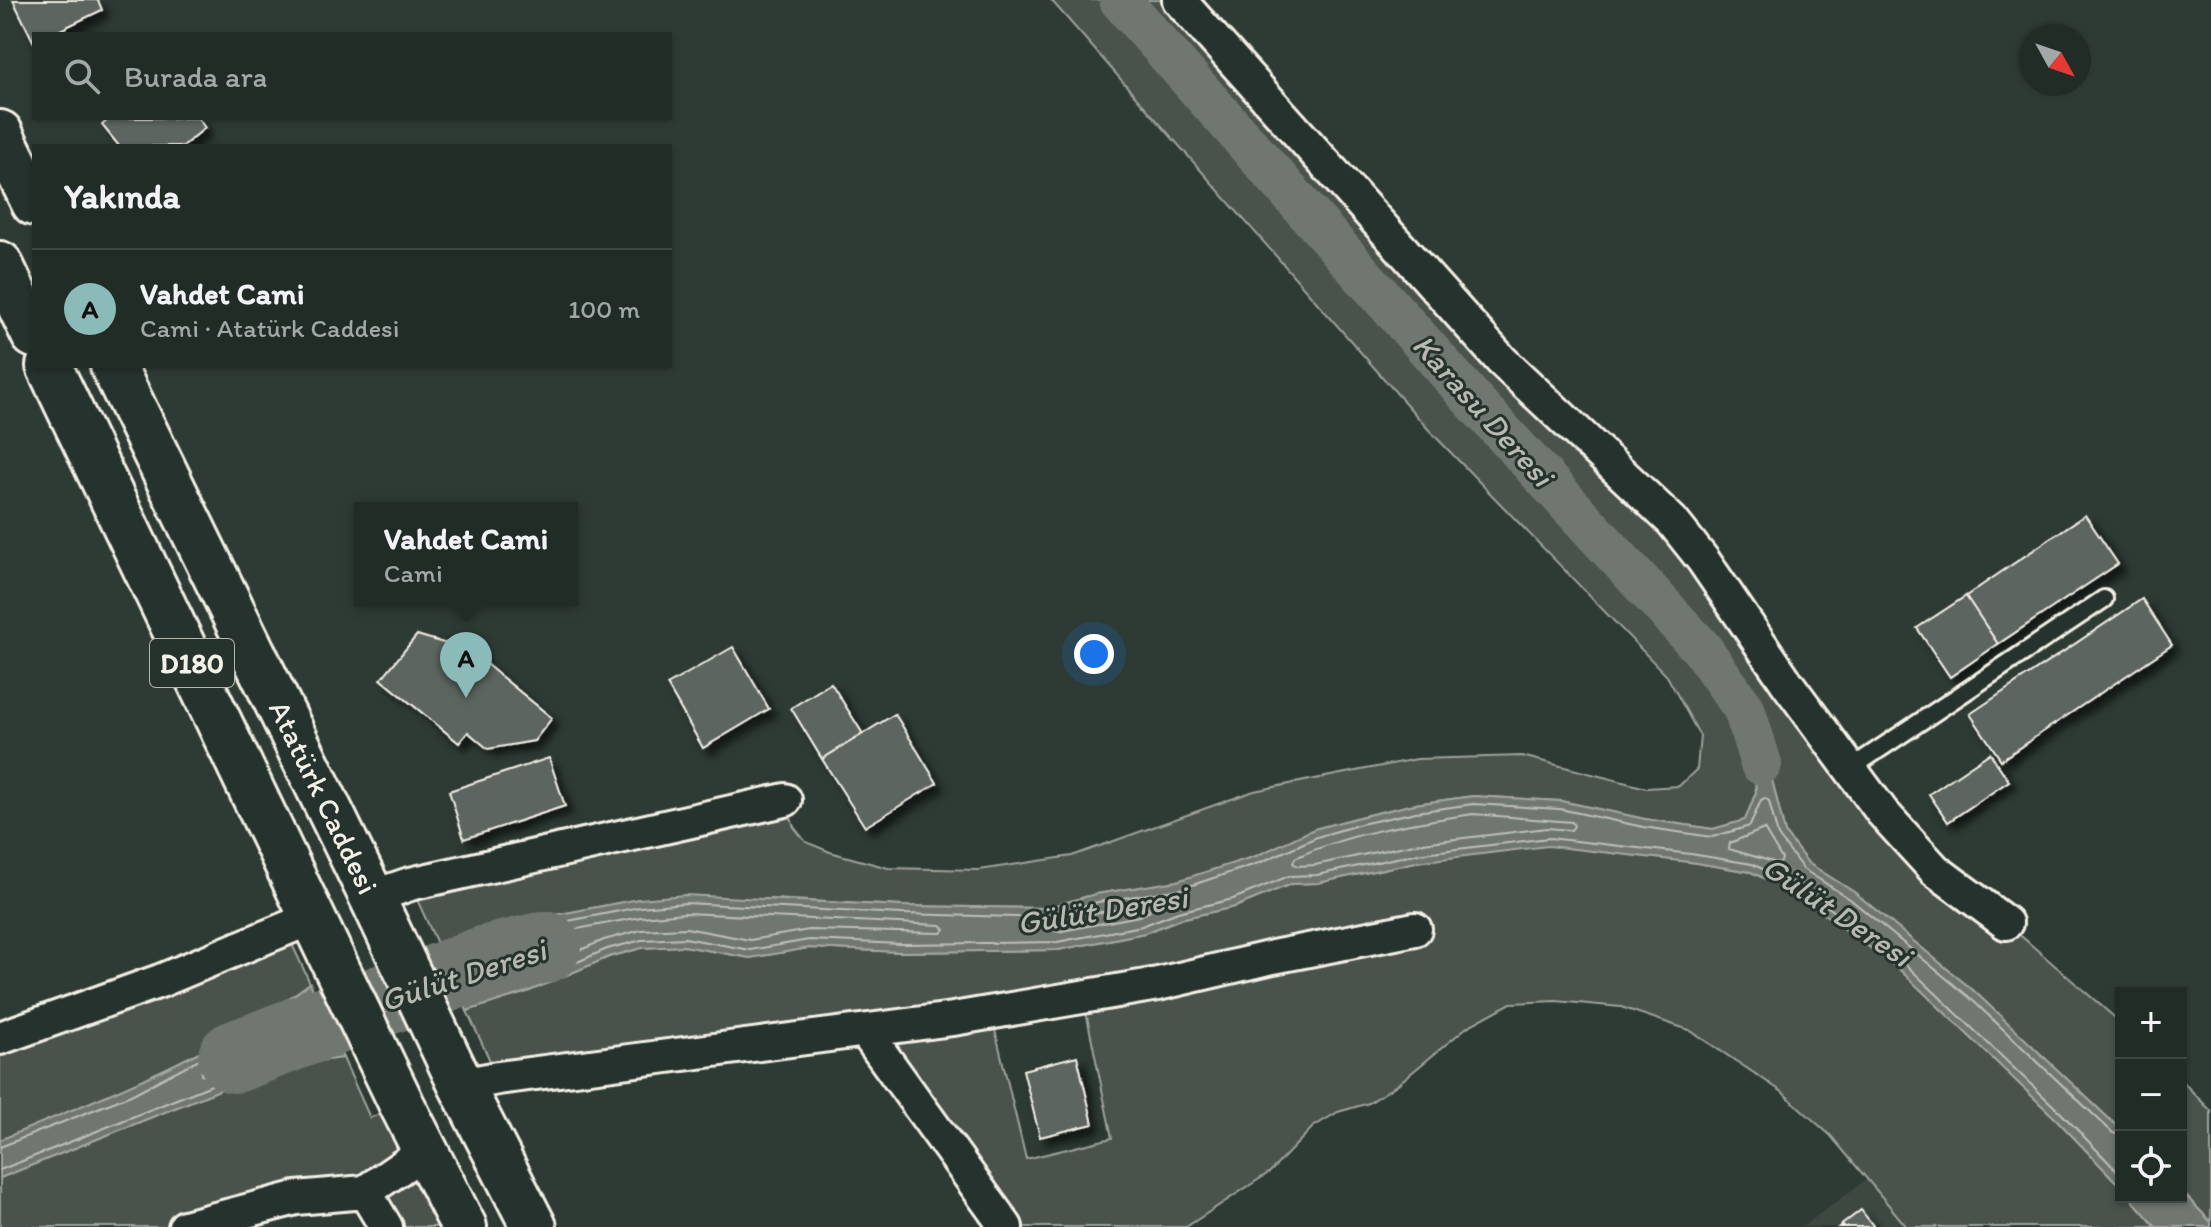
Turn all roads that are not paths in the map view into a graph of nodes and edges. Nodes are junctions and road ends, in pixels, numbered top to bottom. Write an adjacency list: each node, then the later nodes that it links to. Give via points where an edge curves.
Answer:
1 (1179, 0): 9 (street, via 1502,361 1672,521)
2 (0, 133): 3 (highway)
3 (32, 199)
4 (0, 264): 5 (highway)
5 (32, 331)
6 (50, 368): 12 (highway, Atatürk Caddesi / D180)
7 (114, 368): 11 (highway, Atatürk Caddesi / D180)
8 (2104, 599): 9 (lane)
9 (1848, 770): 13 (street, via 1935,870)
10 (785, 800): 11 (street)
11 (372, 897): 17 (highway, Atatürk Caddesi / D180)
12 (314, 917): 16 (street, via 160,981); 18 (highway, Atatürk Caddesi / D180)
13 (2006, 923)
14 (1415, 929): 15 (street, via 1158,984)
15 (865, 1031): 17 (street, via 498,1078); 24 (street)
16 (0, 1038)
17 (456, 1075): 23 (highway, Atatürk Caddesi / D180)
18 (425, 1151): 19 (street); 22 (highway, Atatürk Caddesi / D180)
19 (365, 1192): 20 (street, via 296,1198); 21 (street)
20 (185, 1227)
21 (386, 1227)
22 (464, 1227)
23 (534, 1227)
24 (1006, 1227)

